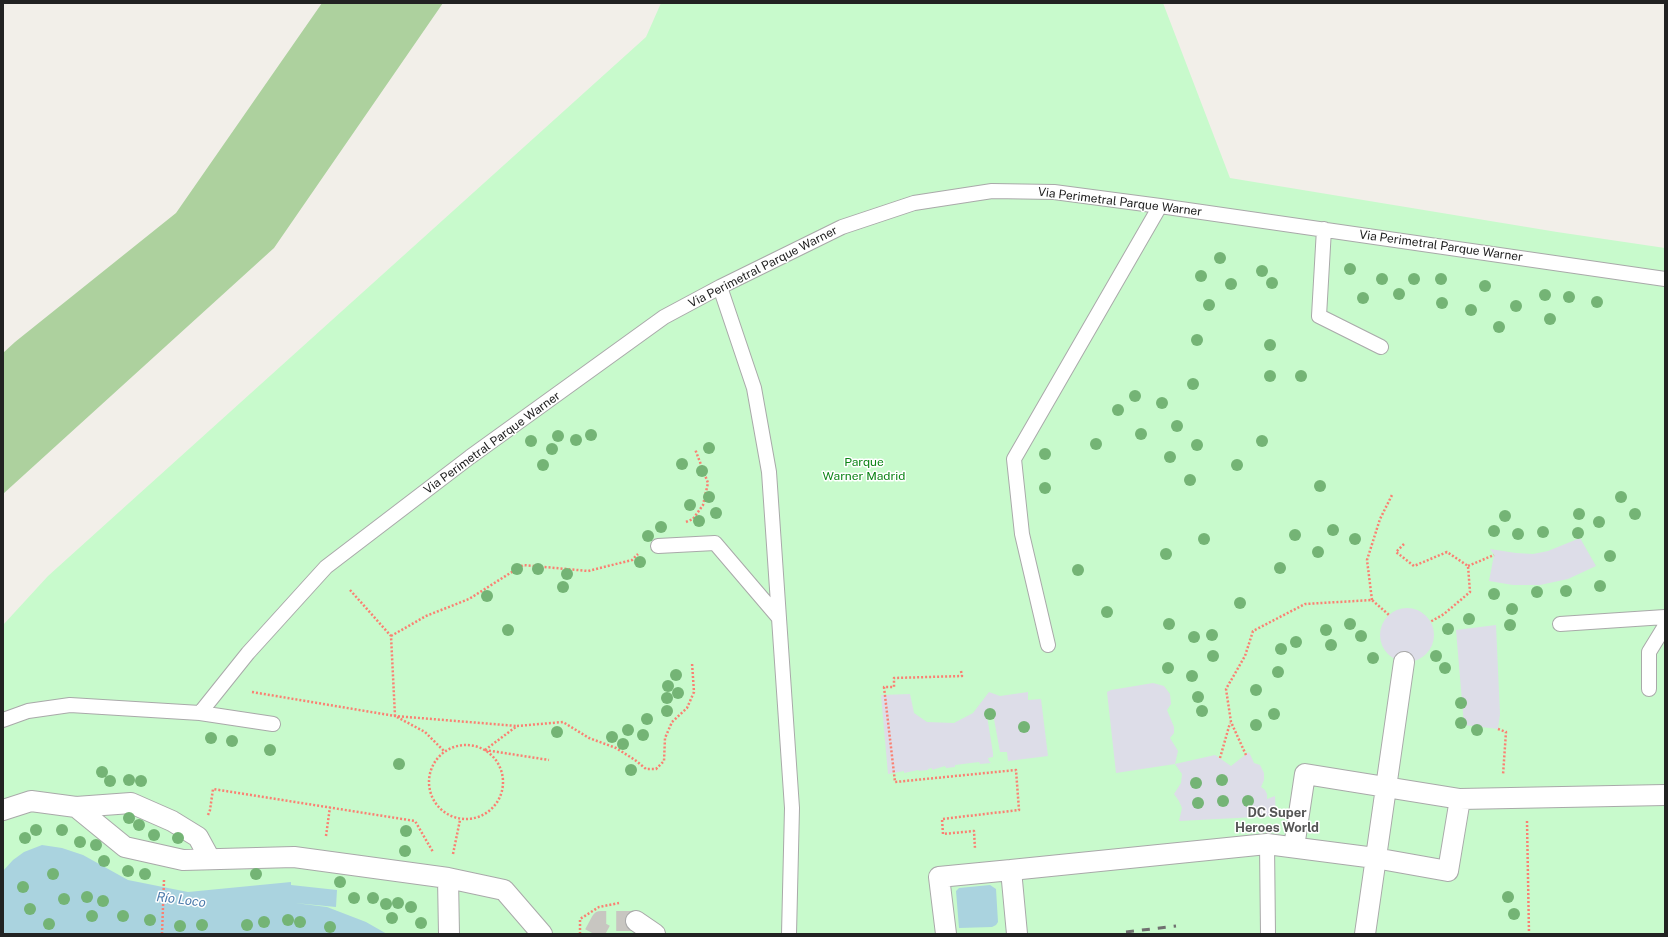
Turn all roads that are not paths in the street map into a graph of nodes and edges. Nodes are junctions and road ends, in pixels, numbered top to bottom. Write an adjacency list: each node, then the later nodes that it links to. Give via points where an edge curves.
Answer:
1 (1160, 206): 2 (lane, Via Perimetral Parque Warner); 4 (lane, Via Perimetral Parque Warner, via 1046,192 992,191 914,203 842,227); 11 (lane, via 1014,459 1022,534)
2 (1324, 229): 3 (lane, Via Perimetral Parque Warner); 5 (lane, via 1319,316)
3 (1665, 279)
4 (720, 287): 7 (lane, via 754,388 769,472); 14 (lane, Via Perimetral Parque Warner, via 664,317 470,458 326,568 248,653)
5 (1381, 347)
6 (658, 546): 7 (lane, via 715,542)
7 (779, 618): 32 (lane, via 792,808)
8 (1665, 618): 9 (lane)
9 (1560, 624)
10 (1665, 626): 13 (lane, via 1649,652)
11 (1048, 645)
12 (1404, 662): 17 (street)
13 (1649, 689)
14 (200, 713): 15 (lane, via 70,706 28,711); 16 (lane)
15 (3, 720)
16 (273, 724)
17 (1386, 788): 19 (street); 23 (street, via 1305,774); 24 (street)
18 (1665, 795): 19 (street)
19 (1460, 799): 24 (street, via 1448,871)
20 (76, 807): 21 (street, via 31,801); 25 (street, via 126,847 183,860); 25 (street, via 131,803 172,821 198,837)
21 (3, 810)
22 (1267, 844): 23 (street); 26 (street); 35 (lane)
23 (1294, 847): 24 (street)
24 (1375, 858): 36 (street)
25 (210, 859): 27 (street, via 294,857)
26 (1011, 870): 33 (street, via 939,877); 34 (street)
27 (448, 878): 29 (street); 30 (street, via 504,890)
28 (636, 921): 31 (street)
29 (449, 934)
30 (542, 934)
31 (655, 934)
32 (789, 934)
33 (946, 934)
34 (1017, 934)
35 (1268, 934)
36 (1365, 934)

